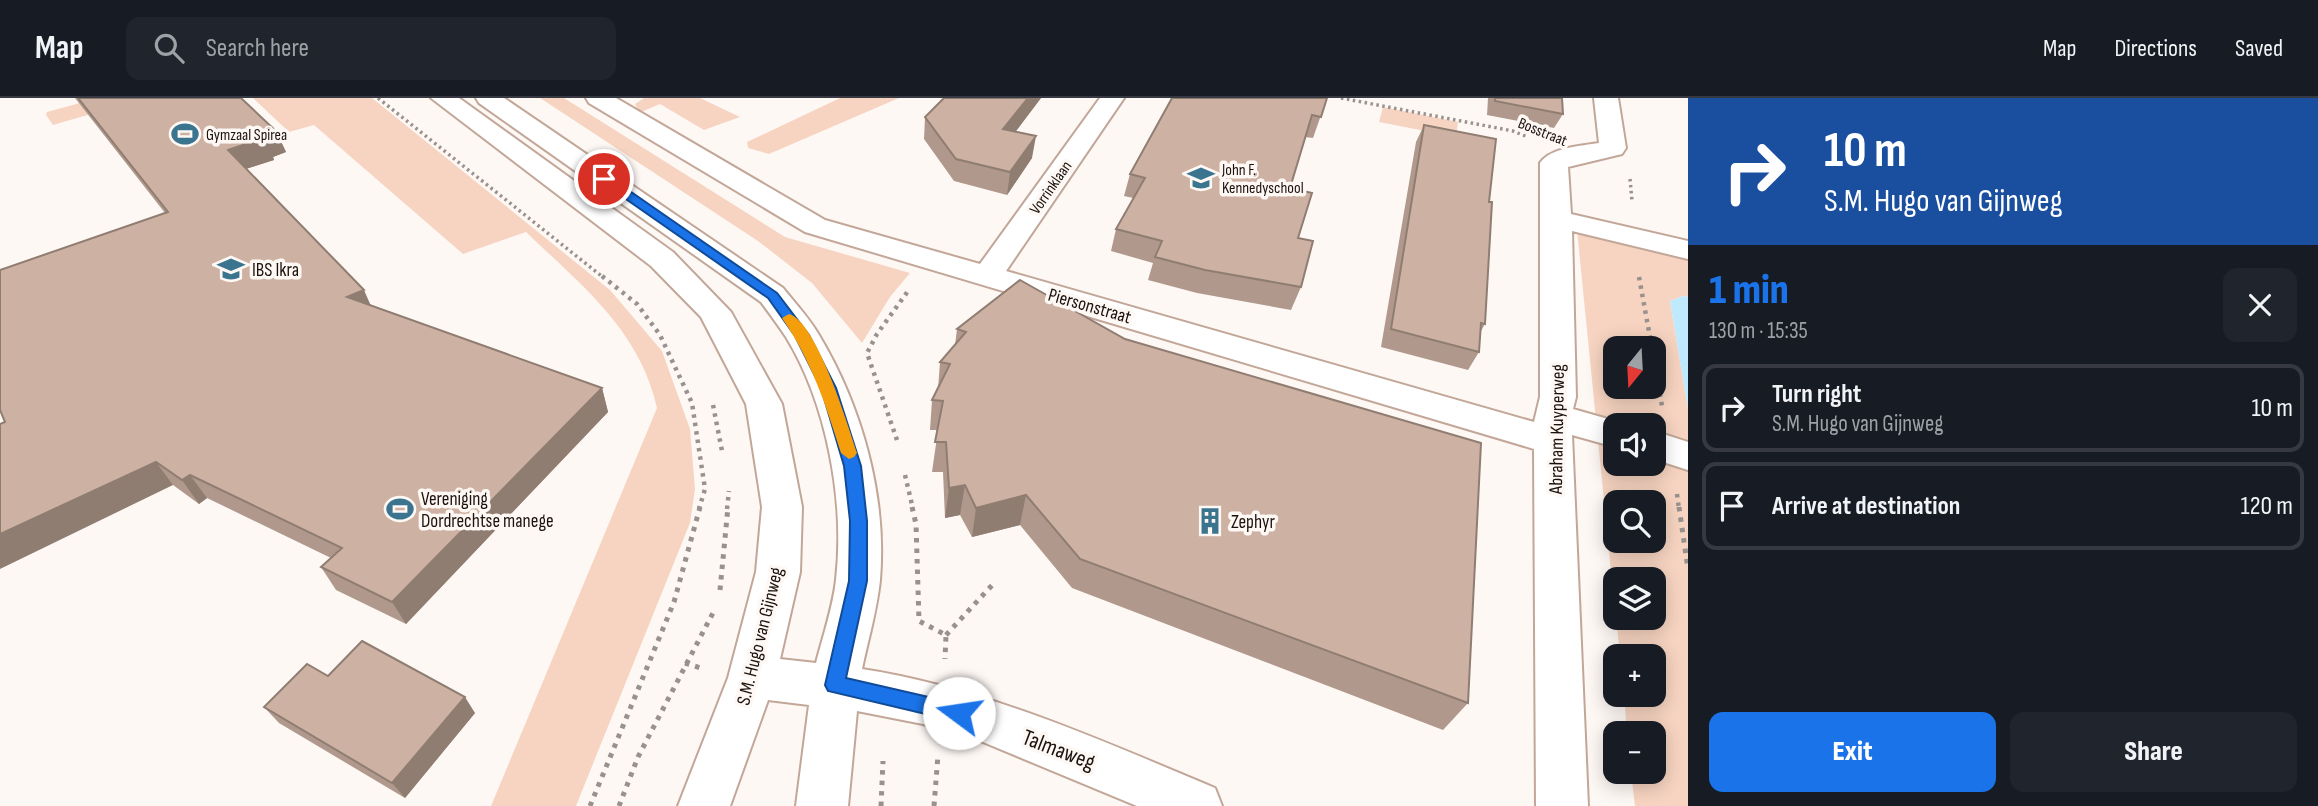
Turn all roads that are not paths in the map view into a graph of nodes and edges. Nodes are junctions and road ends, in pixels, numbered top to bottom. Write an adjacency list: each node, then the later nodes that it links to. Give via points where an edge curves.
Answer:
1 (443, 98): 5 (street)
2 (1112, 98): 8 (street, Vorrinklaan)
3 (1606, 98): 6 (street, Abraham Kuyperweg, via 1613,148 1554,163)
4 (612, 100): 8 (street, Piersonstraat, via 815,226)
5 (493, 112): 13 (street, S.M. Hugo van Gijnweg, via 662,259 715,312 764,404 782,507 778,572); 14 (street, via 772,295 802,335 837,414 852,466 859,521 858,581)
6 (1557, 219): 7 (street); 9 (street, Abraham Kuyperweg, via 1558,397)
7 (1688, 250)
8 (988, 275): 9 (street, Piersonstraat)
9 (1553, 429): 10 (street, Piersonstraat); 18 (street, Abraham Kuyperweg)
10 (1603, 433)
11 (1666, 449): 12 (street)
12 (1688, 456)
13 (752, 678): 14 (street, Talmaweg); 15 (street, S.M. Hugo van Gijnweg)
14 (835, 685): 16 (street); 17 (street, Talmaweg, via 976,717)
15 (704, 806)
16 (822, 806)
17 (1196, 806)
18 (1562, 806)

